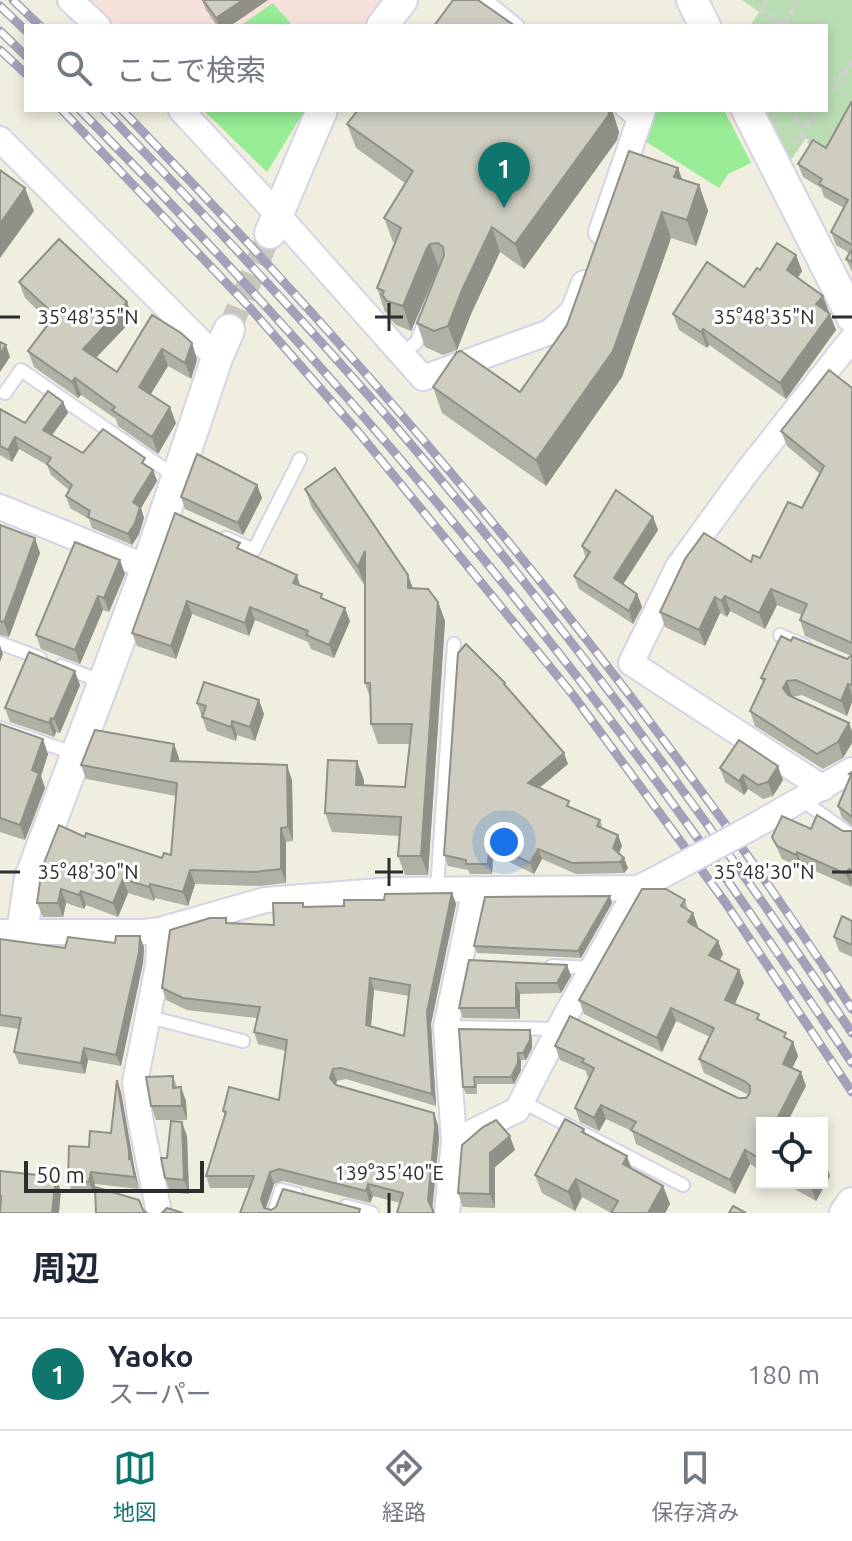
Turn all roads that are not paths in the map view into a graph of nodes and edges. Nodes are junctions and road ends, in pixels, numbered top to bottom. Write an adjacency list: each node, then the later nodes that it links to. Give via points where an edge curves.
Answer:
1 (70, 0): 4 (street)
2 (402, 0): 5 (street)
3 (486, 0): 6 (lane)
4 (96, 24)
5 (384, 24)
6 (516, 24)
7 (183, 112): 12 (street)
8 (321, 112): 12 (street)
9 (748, 112): 14 (street)
10 (634, 114): 17 (street, via 573,311 550,332 423,378)
11 (0, 139): 18 (street)
12 (274, 224): 17 (street)
13 (433, 303): 17 (lane, via 416,343)
14 (852, 317)
15 (229, 330): 18 (street)
16 (852, 339): 33 (street, via 678,567 631,663)
17 (401, 354)
18 (217, 358): 21 (street)
19 (5, 393): 21 (lane, via 21,370)
20 (300, 459): 23 (lane, via 254,550)
21 (176, 477): 24 (street, via 171,512)
22 (0, 507): 24 (street)
23 (215, 533)
24 (147, 567): 29 (street)
25 (780, 635): 28 (lane)
26 (0, 643): 29 (lane)
27 (454, 644): 36 (lane)
28 (823, 653)
29 (103, 682): 31 (street)
30 (0, 728): 31 (lane)
31 (76, 754): 39 (street)
32 (852, 770): 33 (street)
33 (813, 794): 34 (lane); 35 (street, bridge)
34 (852, 836)
35 (648, 883): 37 (street); 41 (street)
36 (437, 888): 37 (street); 38 (street, via 265,900)
37 (475, 889): 44 (street, via 469,961)
38 (160, 930): 39 (street); 42 (street)
39 (11, 932)
40 (534, 965): 41 (lane)
41 (592, 968): 43 (street)
42 (149, 1017): 45 (lane); 52 (street, via 135,1082)
43 (568, 1022): 44 (lane); 46 (street)
44 (446, 1027): 47 (street)
45 (243, 1041)
46 (521, 1101): 47 (street, via 517,1110); 48 (lane)
47 (449, 1126): 55 (street)
48 (683, 1185)
49 (311, 1198): 53 (lane, via 281,1190)
50 (327, 1201): 54 (lane)
51 (852, 1203): 56 (street)
52 (159, 1213)
53 (274, 1213)
54 (372, 1213)
55 (447, 1213)
56 (845, 1213)

